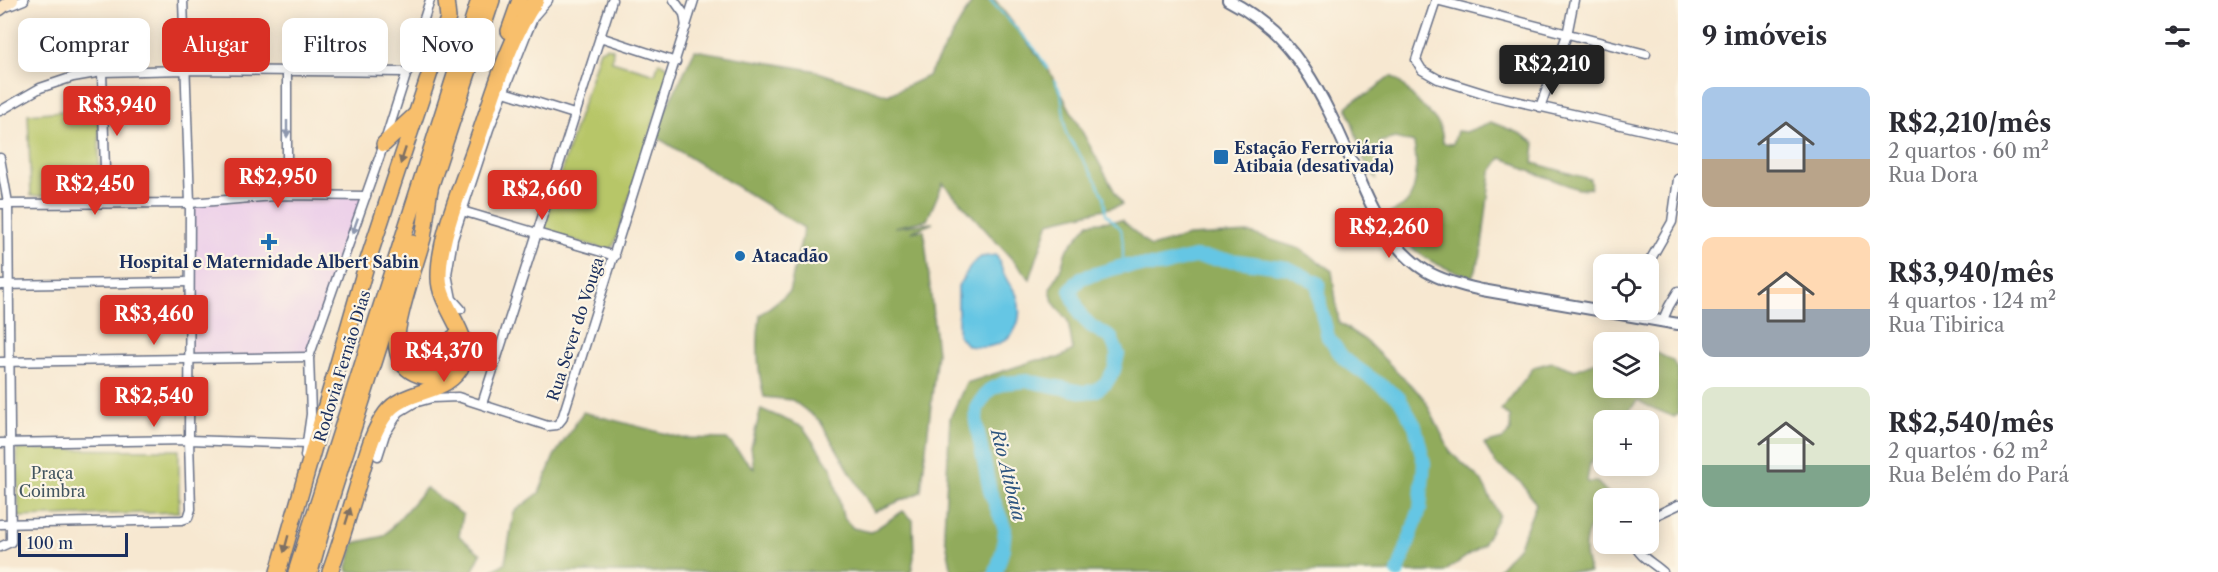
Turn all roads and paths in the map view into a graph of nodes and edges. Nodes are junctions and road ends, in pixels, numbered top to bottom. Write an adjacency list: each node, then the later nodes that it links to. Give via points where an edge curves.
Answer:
1 (12, 0): 17 (main road)
2 (24, 0): 17 (street)
3 (183, 0): 18 (street)
4 (430, 0): 19 (street)
5 (446, 0): 32 (highway, via 448,18)
6 (479, 0): 75 (highway, Rodovia Fernão Dias)
7 (492, 0): 38 (highway, Rodovia Fernão Dias)
8 (520, 0): 38 (highway, via 440,227 431,280 434,298 453,335 454,356 446,371 429,377 405,367 396,337 423,236)
9 (536, 0): 77 (highway, one-way to 9, via 378,425 400,401 443,386 463,363 462,336 442,297 438,279 440,260 454,208 506,61)
10 (548, 0): 29 (street, via 534,16)
11 (612, 0): 22 (street)
12 (674, 0): 20 (street, via 684,14)
13 (694, 0): 20 (street, Rua Sever do Vouga)
14 (1228, 0): 52 (street, via 1274,33 1312,77 1375,213 1404,255 1426,271 1454,283)
15 (1436, 0): 21 (street); 30 (street, via 1416,60 1418,66 1438,79)
16 (1575, 0): 21 (street)
17 (0, 9)
18 (184, 18)
19 (424, 18)
20 (686, 31): 24 (street, Rua Sever do Vouga)
21 (1566, 35): 23 (street); 30 (street)
22 (600, 37): 24 (street); 33 (street)
23 (1646, 54)
24 (676, 63): 48 (street, Rua Sever do Vouga)
25 (102, 72): 31 (street, via 73,76 40,88); 42 (street)
26 (185, 72): 43 (street)
27 (287, 72): 39 (street, one-way to 39)
28 (408, 72): 35 (street)
29 (504, 92): 33 (street); 44 (street)
30 (1540, 107): 34 (street)
31 (0, 111)
32 (416, 114): 35 (highway); 69 (highway, one-way to 69, via 366,266)
33 (574, 114): 46 (street)
34 (1678, 138)
35 (384, 144): 40 (street)
36 (0, 158): 41 (street)
37 (1678, 179): 45 (street)
38 (430, 189): 76 (highway, Rodovia Fernão Dias)
39 (287, 195): 40 (street); 43 (street)
40 (366, 195): 57 (street, one-way to 57)
41 (4, 203): 42 (street); 50 (street)
42 (106, 203): 43 (street)
43 (190, 203): 49 (street)
44 (462, 211): 46 (street); 53 (street, via 447,274 452,299)
45 (1675, 223): 47 (street)
46 (537, 233): 48 (street); 61 (street)
47 (1655, 254)
48 (615, 256): 61 (street, Rua Sever do Vouga, via 557,425 548,426)
49 (189, 282): 50 (street); 58 (street)
50 (4, 285): 59 (street)
51 (1678, 291): 55 (street)
52 (1593, 308)
53 (461, 309)
54 (1653, 320): 55 (street)
55 (1662, 322): 56 (street)
56 (1678, 324)
57 (309, 357): 58 (street); 65 (street, via 311,414)
58 (190, 358): 59 (street); 62 (street)
59 (10, 362): 60 (street); 64 (street)
60 (0, 363)
61 (482, 404): 66 (street, via 447,396 414,403 391,421)
62 (189, 440): 64 (street); 65 (street); 71 (street, via 188,518)
63 (0, 443): 64 (street)
64 (11, 443): 71 (street)
65 (307, 444): 69 (street)
66 (378, 456)
67 (1678, 505): 68 (street)
68 (1659, 514)
69 (292, 521): 74 (highway, one-way to 74)
70 (0, 524): 71 (street)
71 (11, 524): 72 (street, via 12,542)
72 (0, 547)
73 (1640, 554): 78 (street)
74 (278, 572)
75 (296, 572)
76 (310, 572)
77 (330, 572)
78 (1663, 572)

